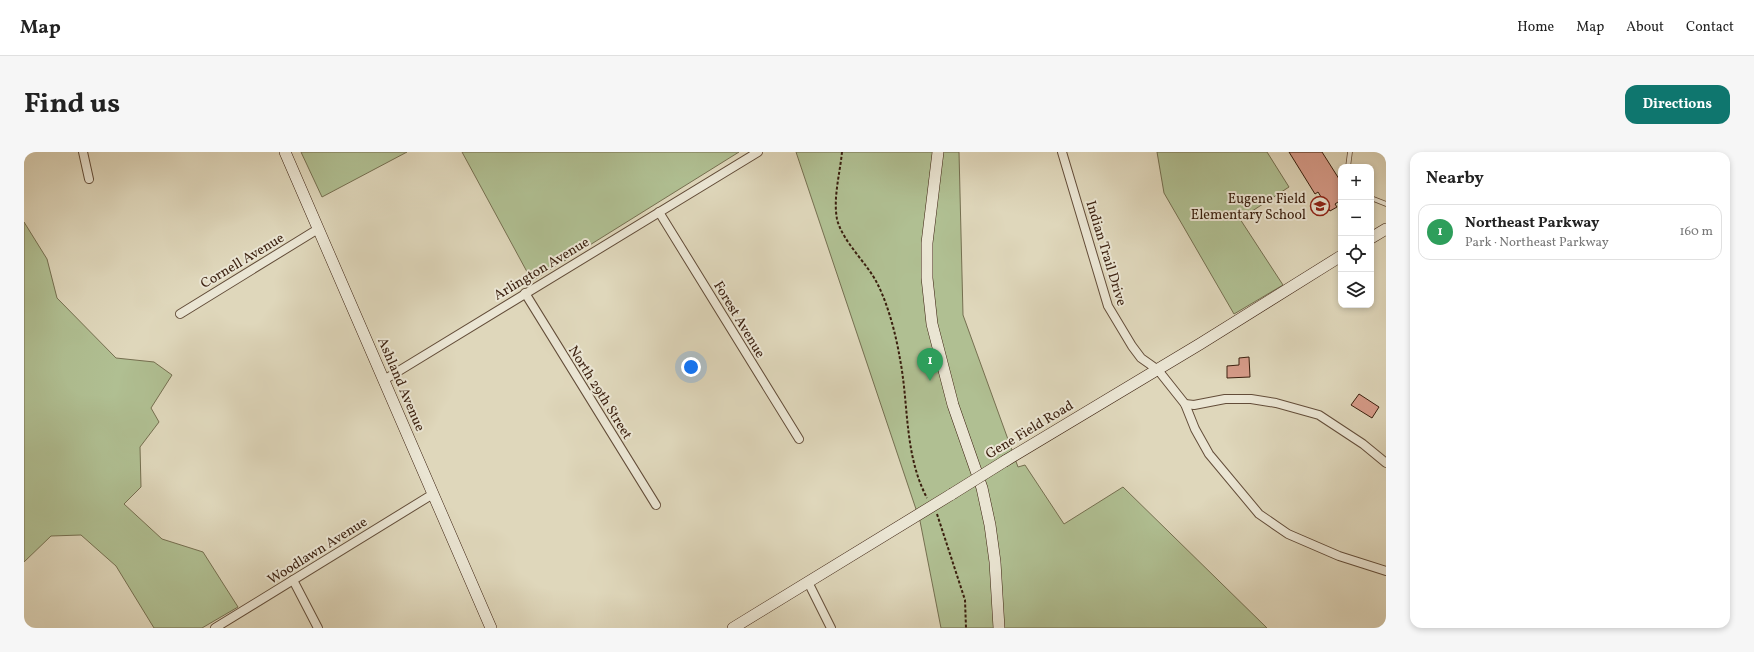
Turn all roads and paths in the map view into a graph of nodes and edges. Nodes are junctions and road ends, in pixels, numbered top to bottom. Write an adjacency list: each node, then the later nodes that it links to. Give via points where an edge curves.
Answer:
1 (83, 152): 9 (street)
2 (285, 152): 13 (street, Ashland Avenue)
3 (758, 152): 12 (street, Arlington Avenue)
4 (842, 152): 26 (path, via 836,202 837,220 877,283 895,333 901,360 911,457 922,488)
5 (938, 152): 36 (street, via 927,242 927,278 932,324 953,405 982,488 995,562)
6 (1062, 152): 19 (street, Indian Trail Drive, via 1108,306 1132,346 1142,358)
7 (1350, 152): 8 (lane)
8 (1348, 164)
9 (88, 179)
10 (1374, 199): 11 (lane)
11 (1386, 204)
12 (659, 212): 17 (street, Arlington Avenue); 22 (street, Forest Avenue)
13 (318, 229): 18 (street, Cornell Avenue); 20 (street, Ashland Avenue)
14 (1386, 229): 15 (street)
15 (1374, 236)
16 (1338, 258): 19 (street, Gene Field Road)
17 (525, 293): 20 (street, Arlington Avenue); 25 (street, North 29th Street)
18 (180, 314)
19 (1158, 370): 21 (street, Indian Trail Drive); 26 (street, Gene Field Road, bridge)
20 (384, 380): 24 (street, Ashland Avenue)
21 (1185, 404): 23 (street, via 1194,405 1225,399 1250,400 1276,403 1312,413 1338,427); 27 (street, Indian Trail Drive, via 1194,429 1209,454 1259,514 1288,534 1339,556)
22 (799, 439)
23 (1386, 463)
24 (433, 494): 28 (street, Woodlawn Avenue); 32 (street, Ashland Avenue)
25 (656, 505)
26 (932, 506): 29 (street, Gene Field Road); 35 (path, via 938,517 965,600)
27 (1386, 572)
28 (293, 580): 30 (street, Woodlawn Avenue); 31 (street)
29 (808, 582): 33 (street, Gene Field Road); 34 (street)
30 (215, 628)
31 (318, 628)
32 (491, 628)
33 (733, 628)
34 (831, 628)
35 (966, 628)
36 (999, 628)

